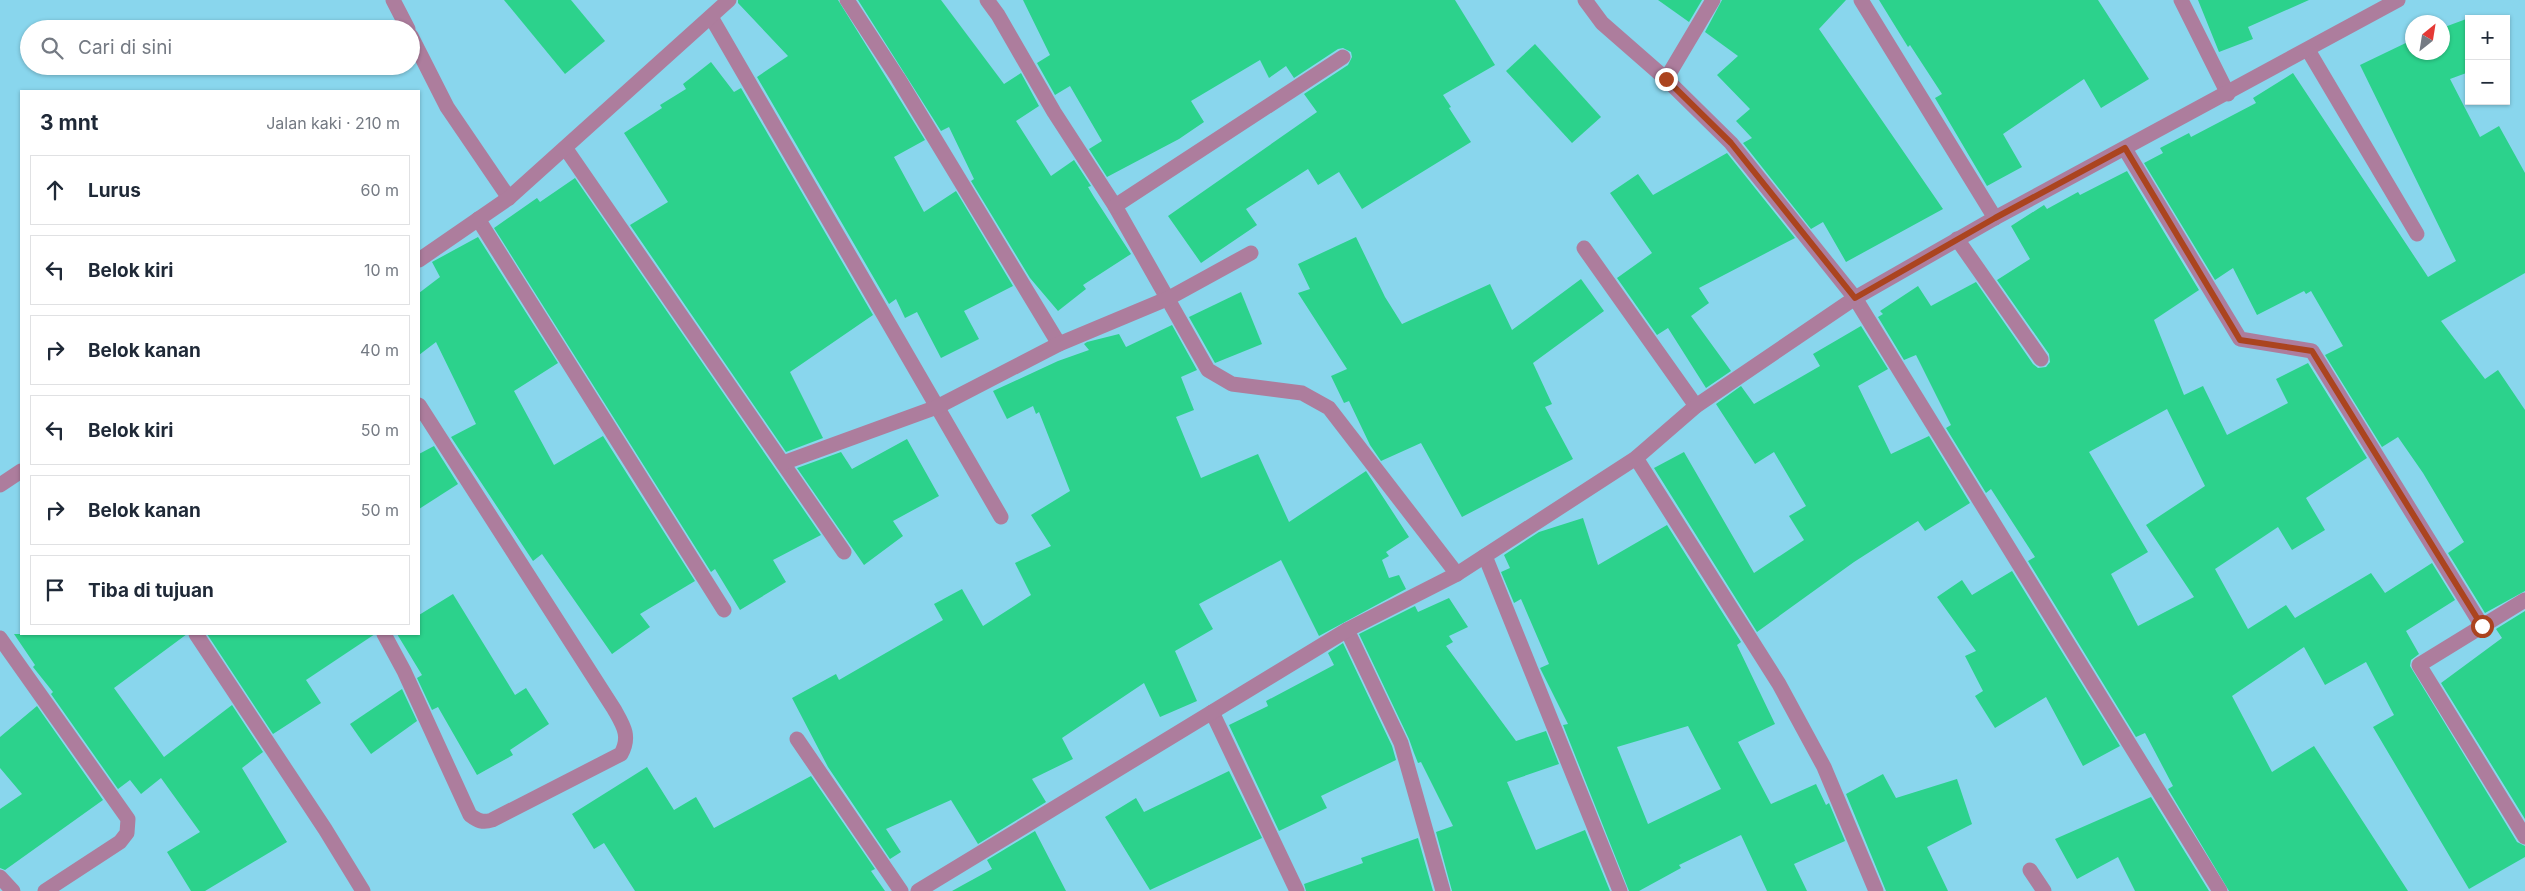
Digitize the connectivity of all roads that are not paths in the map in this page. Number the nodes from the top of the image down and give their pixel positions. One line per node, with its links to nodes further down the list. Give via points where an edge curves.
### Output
1 (393, 0): 11 (street)
2 (729, 0): 10 (street)
3 (847, 0): 30 (street)
4 (987, 0): 20 (street)
5 (1585, 0): 15 (street, via 1602,23)
6 (1713, 0): 15 (street)
7 (1861, 0): 21 (street)
8 (2181, 0): 16 (street)
9 (2398, 0): 12 (street)
10 (711, 17): 18 (street); 34 (street)
11 (403, 20)
12 (2308, 50): 16 (street); 23 (street)
13 (420, 54): 19 (street, via 447,107)
14 (1343, 57): 20 (street)
15 (1666, 79): 29 (street, via 1731,143)
16 (2228, 94): 17 (street)
17 (2125, 148): 21 (street); 45 (street, via 2240,340 2312,351)
18 (566, 149): 19 (street); 36 (street)
19 (509, 198): 22 (street)
20 (1115, 206): 28 (street)
21 (1995, 218): 24 (street)
22 (478, 219): 27 (street); 44 (street)
23 (2417, 234)
24 (1958, 239): 29 (street); 31 (street)
25 (1584, 248): 32 (street)
26 (1250, 253): 28 (street)
27 (420, 259)
28 (1169, 298): 30 (street); 42 (street, via 1199,357 1219,378 1232,384 1302,393 1329,408)
29 (1855, 298): 32 (street); 65 (street)
30 (1059, 344): 34 (street)
31 (2040, 359)
32 (1696, 406): 35 (street)
33 (420, 407): 48 (street, via 614,709 624,726 625,747 621,754 492,820 477,820 470,815)
34 (937, 407): 36 (street); 39 (street)
35 (1636, 458): 41 (street); 63 (street, via 1779,684 1824,767)
36 (783, 463): 40 (street)
37 (20, 471): 38 (street)
38 (0, 485)
39 (1001, 517)
40 (844, 552)
41 (1485, 556): 42 (street); 62 (street)
42 (1457, 574): 46 (street)
43 (2525, 600): 45 (street)
44 (724, 610)
45 (2482, 626): 52 (street, via 2418,665)
46 (1347, 630): 50 (street); 61 (street, via 1402,743)
47 (197, 635): 57 (street)
48 (385, 635)
49 (0, 638): 56 (street, via 128,819 127,833 120,842)
50 (1212, 712): 59 (street); 60 (street)
51 (797, 739): 58 (street)
52 (2525, 837)
53 (2030, 870): 64 (street)
54 (0, 877): 55 (street)
55 (13, 891)
56 (45, 891)
57 (363, 891)
58 (901, 891)
59 (918, 891)
60 (1297, 891)
61 (1444, 891)
62 (1620, 891)
63 (1876, 891)
64 (2044, 891)
65 (2220, 891)

